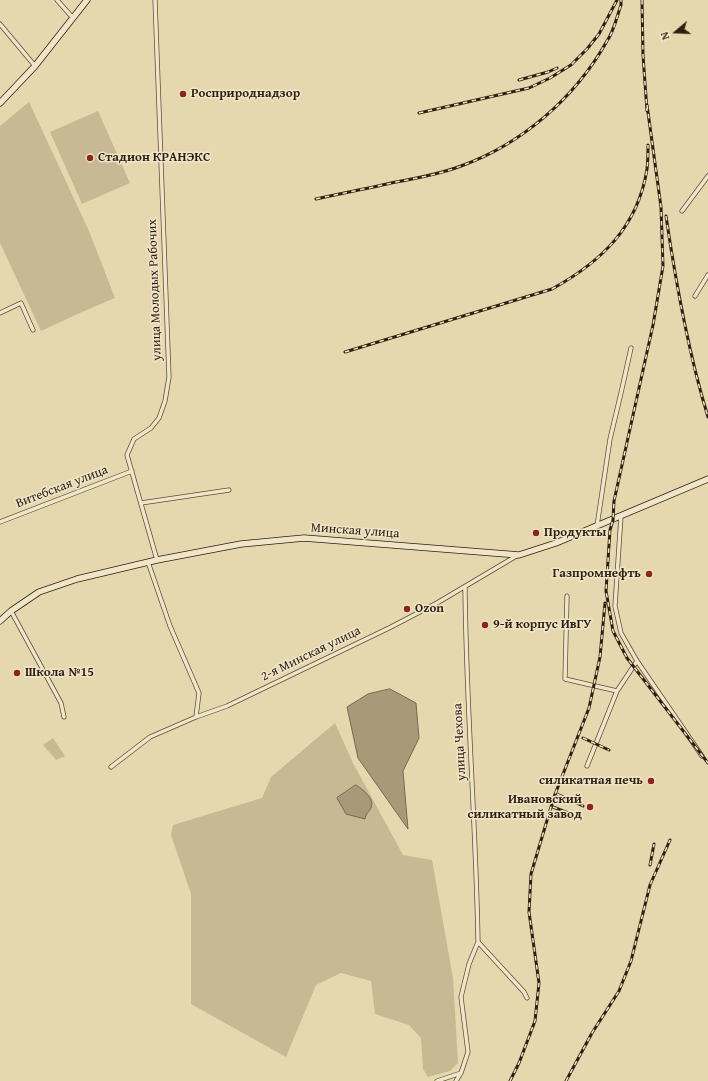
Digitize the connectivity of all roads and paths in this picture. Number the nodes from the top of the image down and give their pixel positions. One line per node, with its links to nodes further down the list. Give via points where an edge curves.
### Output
1 (57, 0): 4 (street)
2 (87, 0): 4 (main road)
3 (155, 0): 15 (street, улица Молодых Рабочих, via 169,378 159,418 151,428 134,439 127,455)
4 (73, 18): 6 (main road)
5 (0, 24): 6 (street)
6 (35, 66): 7 (main road)
7 (0, 103)
8 (708, 176): 9 (street)
9 (682, 211)
10 (708, 275): 11 (street)
11 (695, 296)
12 (0, 313): 13 (street, via 21,303)
13 (33, 330)
14 (631, 348): 21 (street, via 610,439)
15 (132, 471): 18 (street, улица Молодых Рабочих); 20 (street, Витебская улица)
16 (708, 479): 19 (main road, Минская улица)
17 (229, 490): 18 (street)
18 (140, 503): 23 (street, улица Молодых Рабочих)
19 (621, 516): 21 (main road, Минская улица); 29 (street, via 615,606 621,633)
20 (0, 522)
21 (597, 526): 22 (main road, Минская улица)
22 (519, 555): 23 (main road, Минская улица, via 304,538 241,544); 25 (street, 2-я Минская улица)
23 (157, 560): 24 (main road, Минская улица)
24 (148, 562): 27 (main road, Минская улица, via 77,579 39,592); 32 (street, via 170,626 199,693)
25 (465, 587): 32 (street, 2-я Минская улица, via 389,628 227,706); 36 (street, улица Чехова)
26 (567, 596): 30 (street, via 565,679)
27 (11, 611): 28 (main road, Минская улица); 31 (street, via 61,703)
28 (0, 621)
29 (637, 661): 30 (street); 33 (street)
30 (617, 691): 34 (street)
31 (64, 717)
32 (196, 717): 35 (street, 2-я Минская улица, via 150,737)
33 (702, 756)
34 (587, 766)
35 (111, 767)
36 (478, 942): 37 (street); 38 (street, via 469,964 462,997 468,1052)
37 (527, 998)
38 (461, 1072): 39 (street); 40 (street)
39 (437, 1081)
40 (456, 1081)

